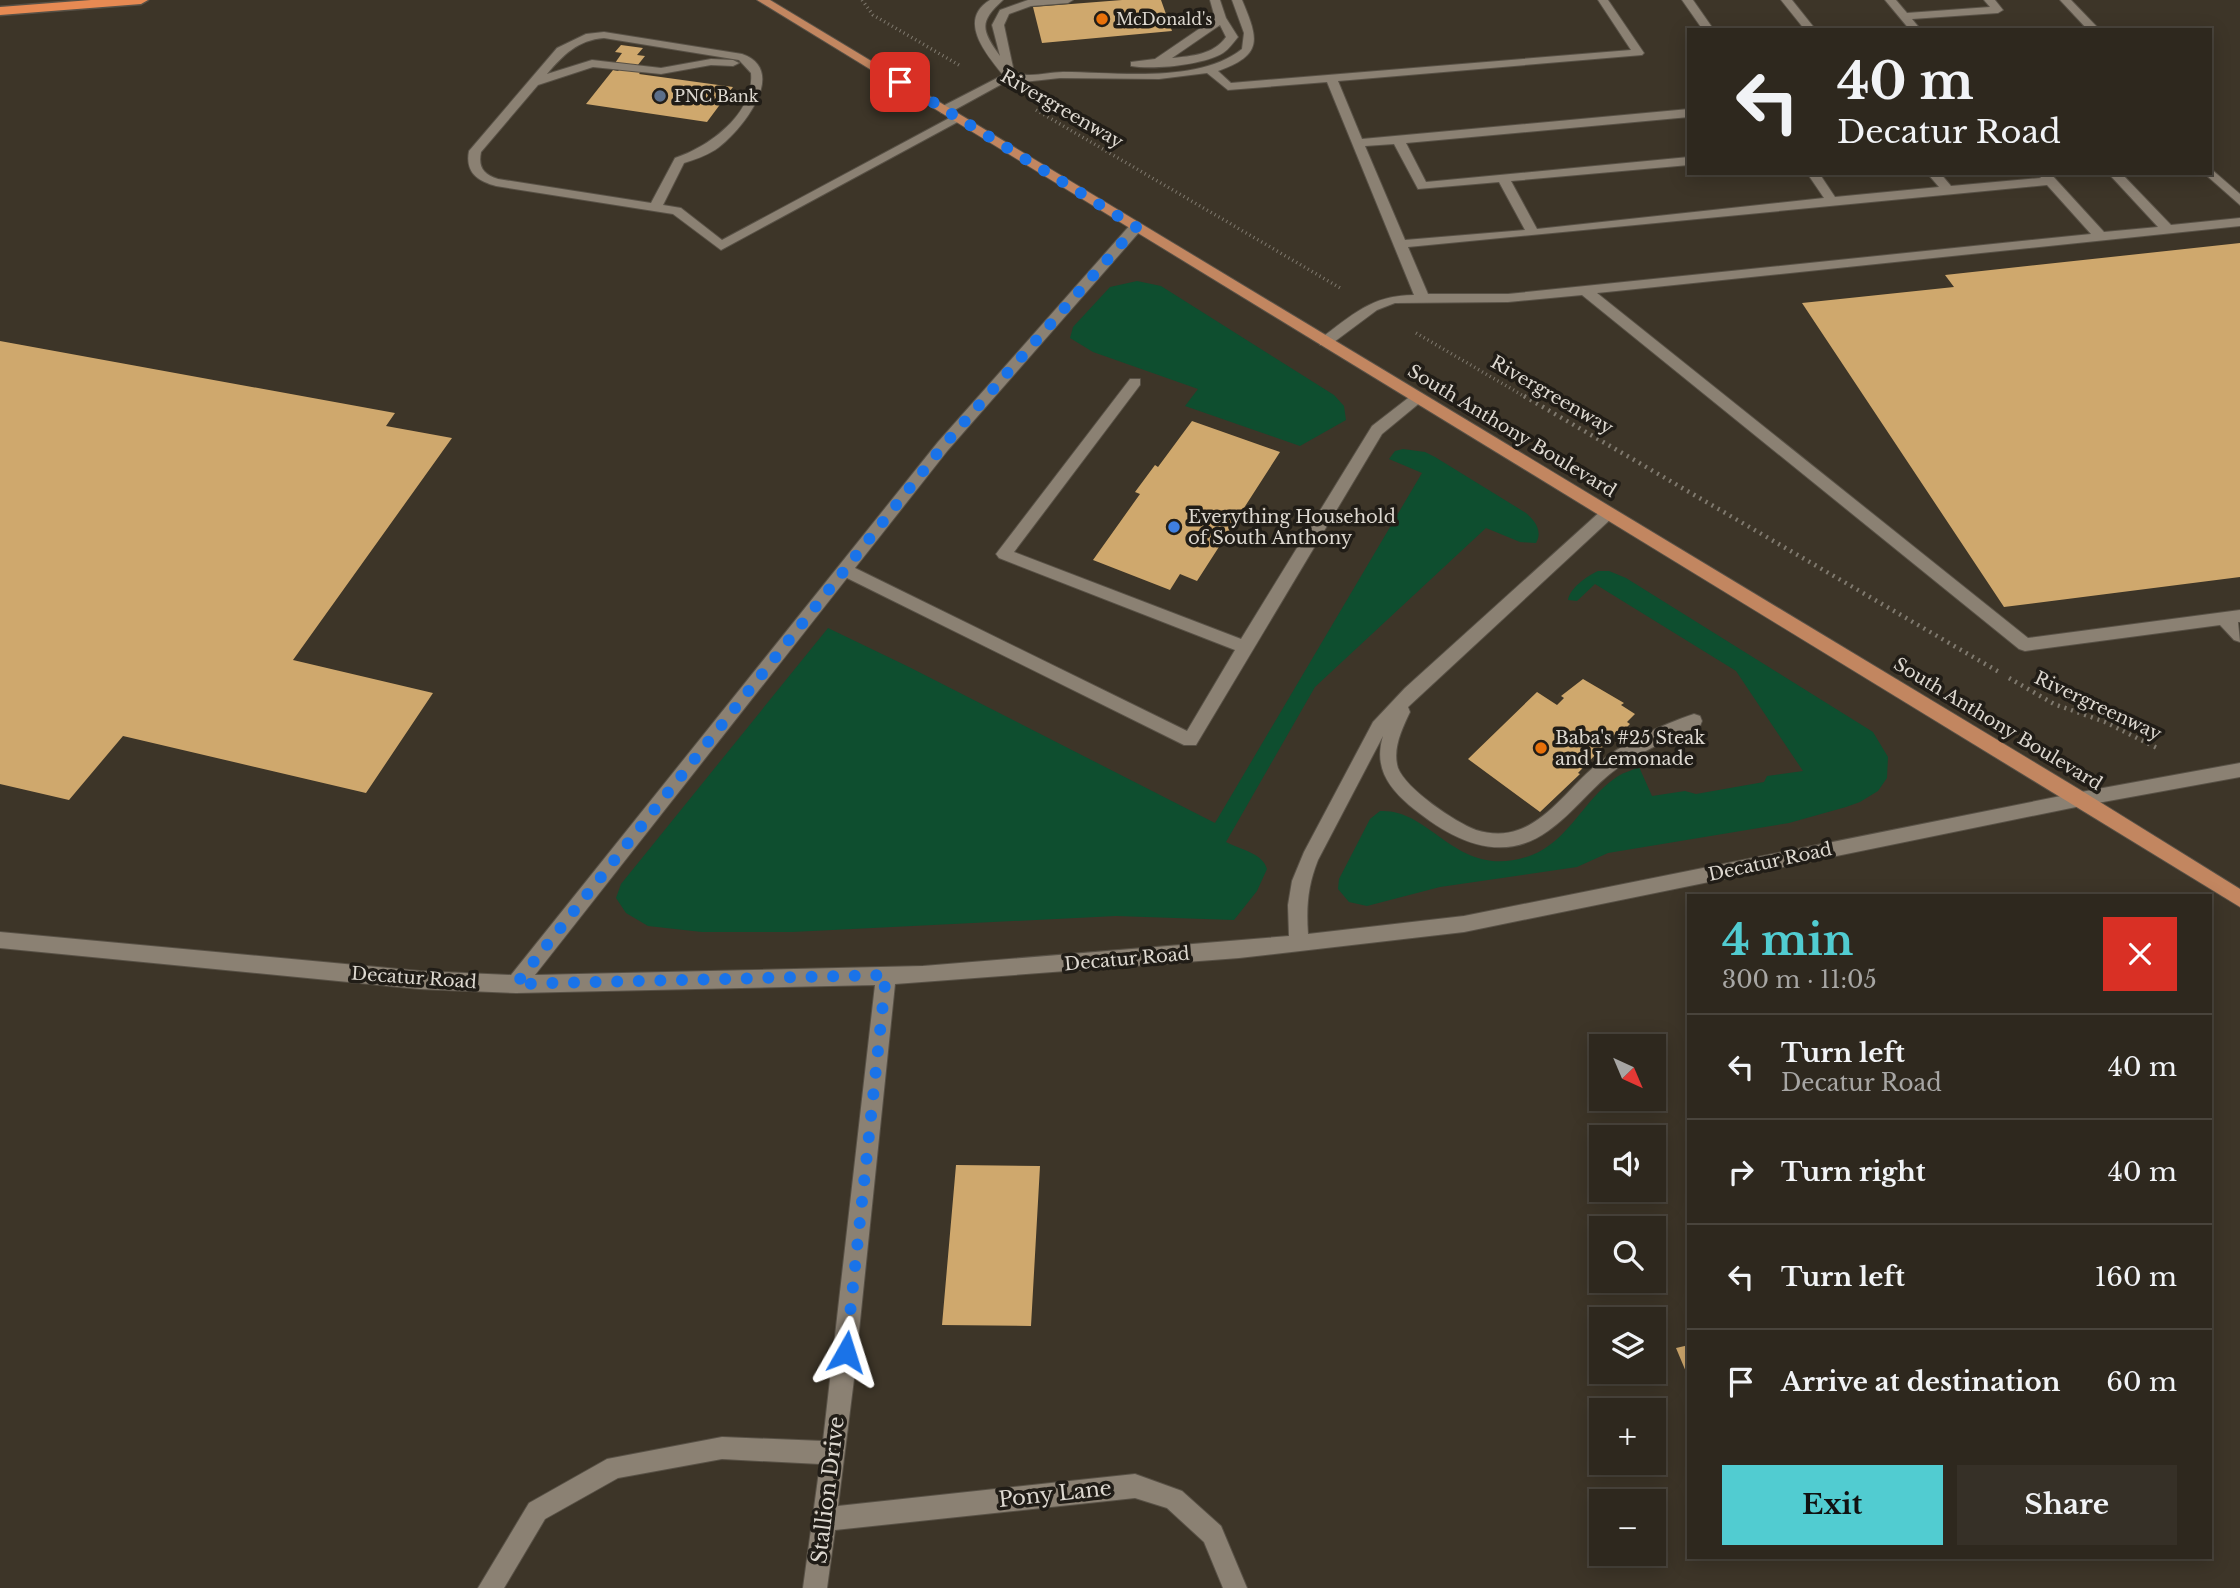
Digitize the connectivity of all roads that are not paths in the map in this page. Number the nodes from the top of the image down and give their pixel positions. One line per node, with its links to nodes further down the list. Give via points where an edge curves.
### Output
1 (141, 0): 13 (highway)
2 (762, 0): 29 (main road, South Anthony Boulevard)
3 (998, 0): 25 (street, via 982,10 979,26 990,53)
4 (1068, 0): 25 (street, via 1029,3 1004,12 998,25)
5 (1215, 0): 15 (street)
6 (1237, 0): 23 (street, via 1250,45 1231,62)
7 (1603, 0): 27 (street, via 1638,52)
8 (1688, 0): 16 (street)
9 (1786, 0): 17 (street)
10 (1890, 0): 14 (street)
11 (1989, 0): 14 (street, via 1998,10)
12 (2065, 0): 19 (street)
13 (0, 11)
14 (1904, 16): 18 (street)
15 (1221, 19): 21 (street); 21 (street, via 1232,37 1227,46 1189,60)
16 (1708, 28)
17 (1809, 28)
18 (1914, 28)
19 (2093, 28)
20 (555, 57): 22 (street, via 601,44); 24 (street, via 576,41 604,35 728,53 742,57); 28 (street)
21 (1157, 62): 26 (street)
22 (734, 63): 24 (street); 28 (street, via 661,71 592,63)
23 (1209, 69): 26 (street, via 1105,78); 27 (street, via 1228,87)
24 (758, 74): 44 (street, via 756,93 729,131 715,145 679,160)
25 (1011, 75): 26 (street); 29 (street)
26 (1059, 75)
27 (1331, 78): 33 (street)
28 (531, 83): 44 (street, via 475,151 475,171 496,182)
29 (946, 110): 31 (main road, South Anthony Boulevard)
30 (1687, 113): 32 (street)
31 (959, 118): 44 (street, via 720,246 677,211); 46 (main road, South Anthony Boulevard)
32 (1398, 140): 33 (street); 40 (street, via 1422,186)
33 (1358, 143): 50 (street)
34 (1687, 160): 40 (street)
35 (2212, 174): 43 (street)
36 (1814, 175): 42 (street)
37 (1935, 175): 41 (street)
38 (2116, 175): 47 (street)
39 (2046, 177): 41 (street); 49 (street)
40 (1503, 178): 48 (street)
41 (1948, 190): 42 (street)
42 (1832, 201): 48 (street)
43 (2240, 201)
44 (655, 208)
45 (2240, 222): 47 (street)
46 (1136, 227): 53 (main road, South Anthony Boulevard); 57 (street, via 943,446)
47 (2167, 229): 49 (street)
48 (1533, 233): 50 (street)
49 (2100, 236): 51 (street)
50 (1400, 244): 52 (street)
51 (1585, 290): 52 (street, via 1508,298); 58 (street, via 2025,645)
52 (1422, 297): 53 (street, via 1394,299 1372,307)
53 (1325, 342): 55 (main road, South Anthony Boulevard)
54 (1135, 382): 60 (street, via 1004,554)
55 (1418, 398): 56 (main road, South Anthony Boulevard); 60 (street, via 1377,430)
56 (1608, 513): 61 (street); 64 (main road, South Anthony Boulevard)
57 (845, 570): 60 (street, via 1190,740); 69 (street)
58 (2232, 617): 59 (street)
59 (2240, 636)
60 (1245, 648)
61 (1411, 693): 62 (street, via 1387,742 1387,762 1394,778 1452,828 1488,842 1527,835 1607,765); 67 (street, via 1379,727 1310,858 1297,905)
62 (1694, 720)
63 (2240, 769): 64 (street, Decatur Road)
64 (2081, 799): 65 (main road, South Anthony Boulevard); 67 (street, Decatur Road, via 1464,925)
65 (2240, 899)
66 (0, 940): 69 (street, Decatur Road, via 420,980)
67 (1299, 943): 68 (street, Decatur Road)
68 (886, 975): 69 (street, Decatur Road); 70 (street, Stallion Drive)
69 (516, 984)
70 (833, 1453): 71 (street, Stallion Drive); 72 (street, via 722,1448 615,1467 537,1511)
71 (825, 1519): 73 (street, Stallion Drive); 74 (street, Pony Lane, via 1135,1486 1174,1499 1213,1534)
72 (490, 1588)
73 (816, 1588)
74 (1235, 1588)

